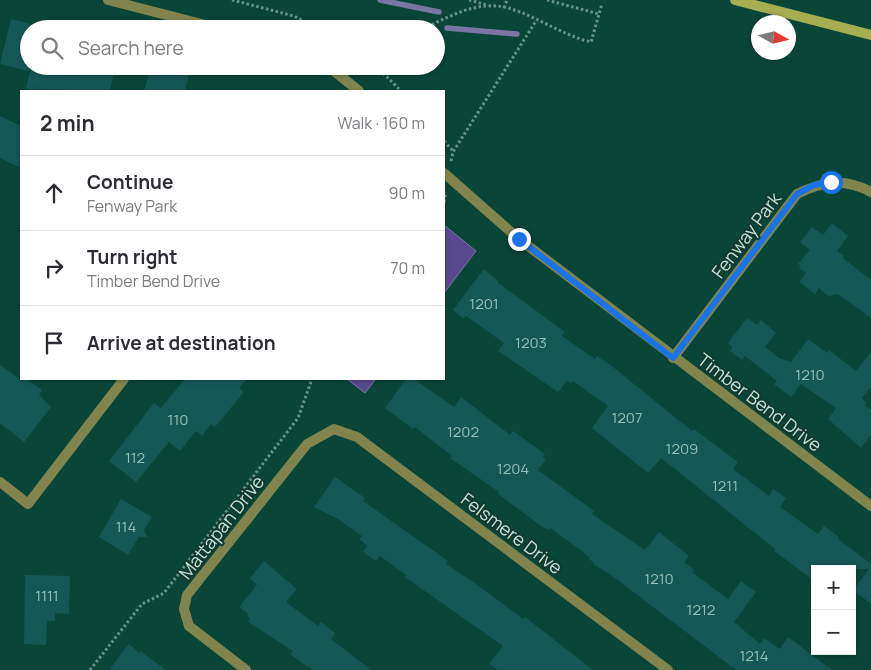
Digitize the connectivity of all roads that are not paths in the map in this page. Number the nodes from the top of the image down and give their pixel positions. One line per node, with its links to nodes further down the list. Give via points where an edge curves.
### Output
1 (108, 0): 3 (street)
2 (735, 0): 4 (street)
3 (186, 20)
4 (871, 35)
5 (336, 75): 6 (street)
6 (347, 87)
7 (445, 174): 9 (street, Timber Bend Drive, via 519,239)
8 (871, 192): 9 (street, Fenway Park, via 850,184 831,182 814,185 797,194)
9 (673, 358): 13 (street, Timber Bend Drive)
10 (123, 380): 12 (street, via 28,504)
11 (334, 429): 14 (street, Mattapan Drive, via 307,444 187,595 184,609 188,626); 15 (street, Felsmere Drive, via 357,437)
12 (0, 482)
13 (871, 506)
14 (246, 670)
15 (668, 670)

